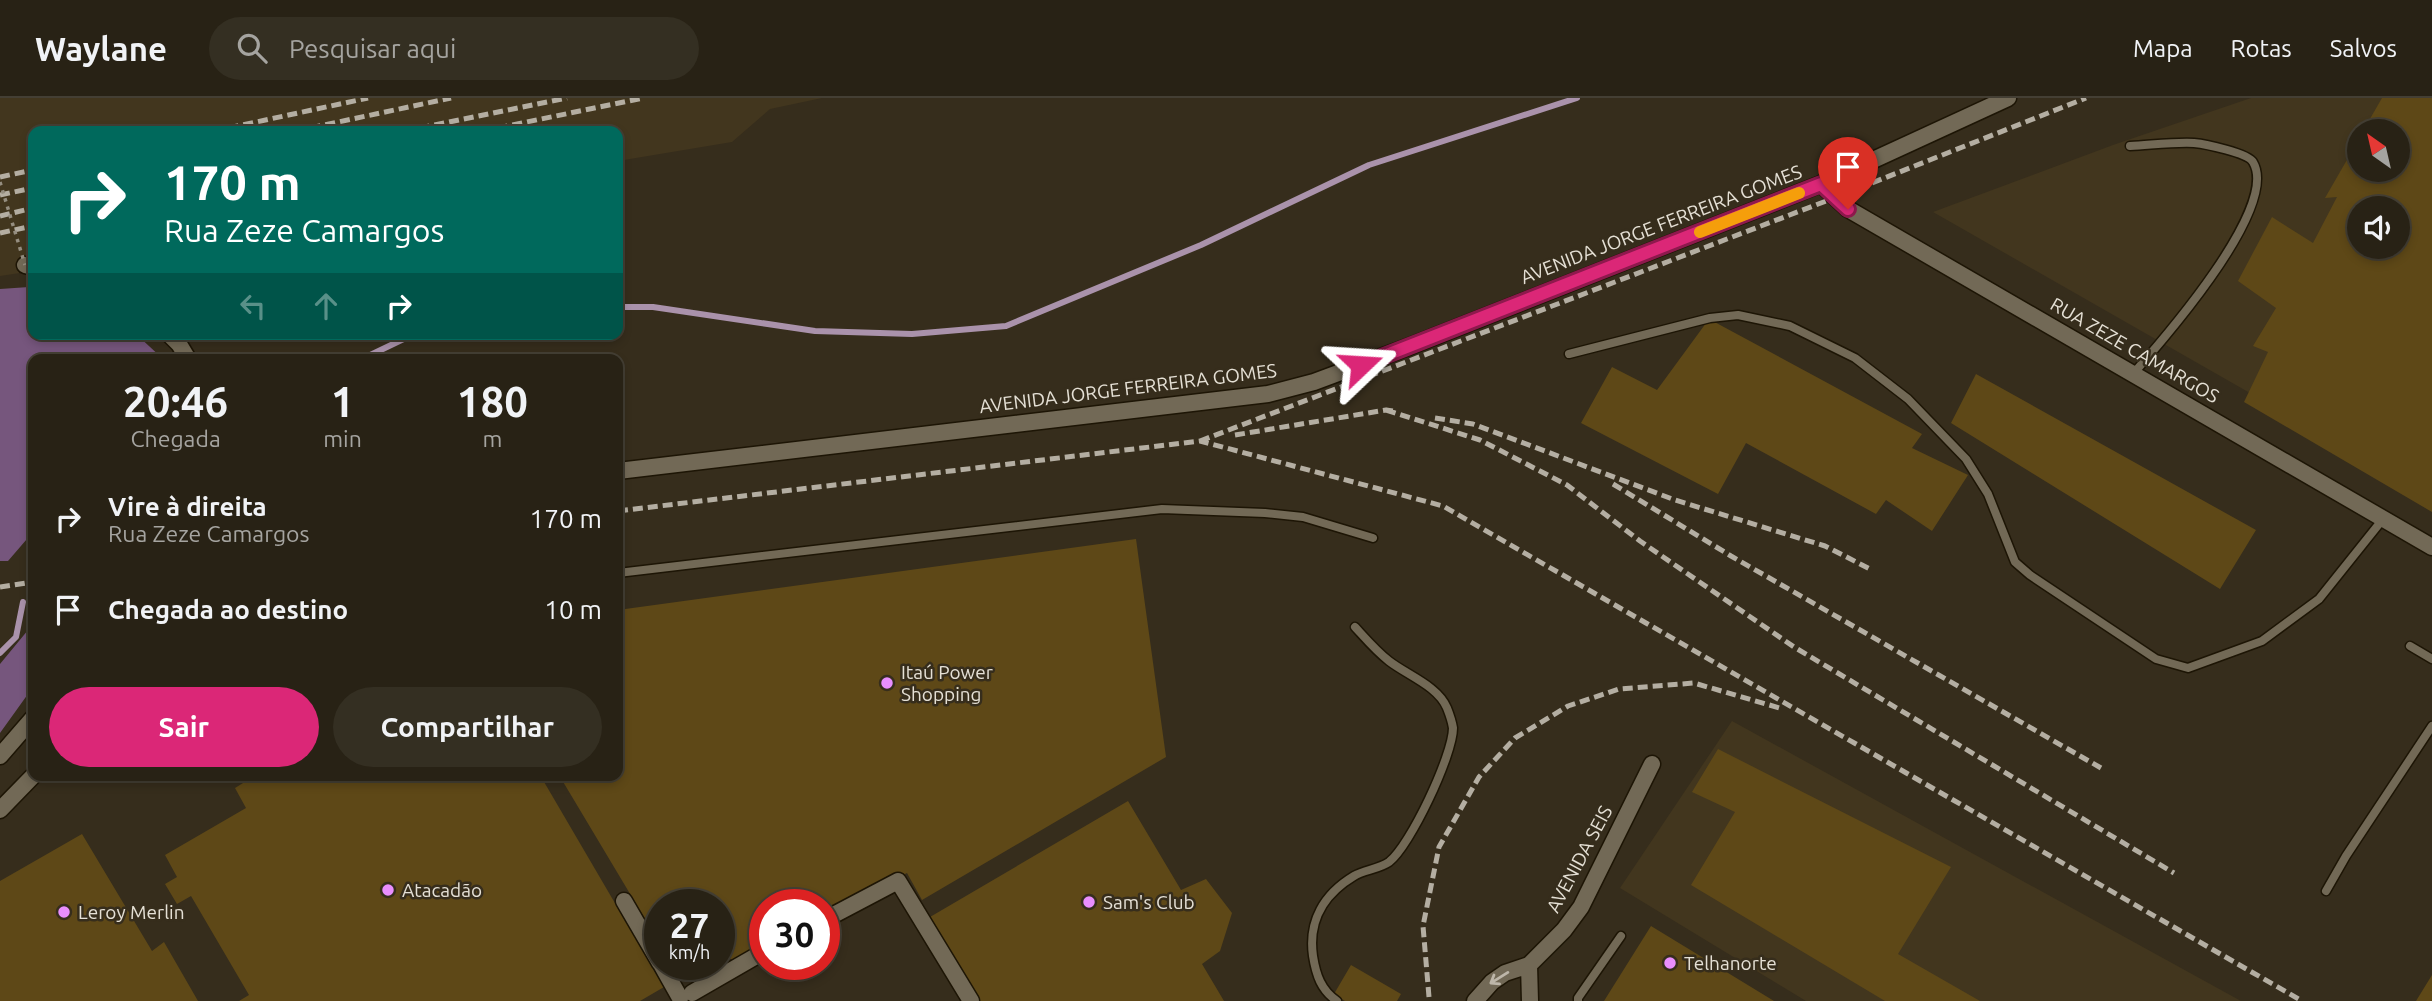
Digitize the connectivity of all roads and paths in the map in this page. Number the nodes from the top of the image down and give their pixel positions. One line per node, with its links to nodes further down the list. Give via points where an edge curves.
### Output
1 (2008, 98): 4 (street, AVENIDA JORGE FERREIRA GOMES)
2 (2130, 146): 7 (lane, via 2196,143 2245,155 2253,162 2258,180 2251,210 2222,260 2177,324)
3 (0, 182): 5 (path, bridge)
4 (1821, 184): 7 (street, RUA ZEZE CAMARGOS, via 1848,209); 8 (street, AVENIDA JORGE FERREIRA GOMES, via 1408,347 1268,394)
5 (28, 263)
6 (1569, 354): 9 (lane, via 1695,321 1738,315 1790,326 1855,358 1908,399 1966,460 1988,495 2015,562 2156,659 2188,668 2262,641 2319,599)
7 (2133, 374): 9 (street, RUA ZEZE CAMARGOS)
8 (623, 470)
9 (2384, 519): 11 (street, RUA ZEZE CAMARGOS)
10 (1373, 538): 12 (lane, via 1303,517 1161,509)
11 (2432, 547)
12 (623, 572)
13 (1355, 627): 32 (lane, via 1390,661 1436,694 1446,705 1453,728 1446,762 1399,849 1389,862 1355,876 1333,892 1316,914 1311,945 1316,974 1326,994)
14 (2410, 646): 15 (lane)
15 (2432, 659)
16 (28, 724): 18 (street)
17 (2432, 726): 22 (lane)
18 (0, 756)
19 (1652, 764): 28 (street, AVENIDA SEIS, via 1581,907)
20 (28, 781): 21 (street)
21 (0, 810)
22 (2326, 891)
23 (624, 901): 25 (street)
24 (840, 912): 31 (street, via 898,881)
25 (644, 935)
26 (1621, 936): 35 (lane)
27 (749, 960): 30 (street)
28 (1529, 965): 33 (street, AVENIDA SEIS, one-way to 33, via 1504,973); 34 (street)
29 (672, 980): 30 (street)
30 (685, 997)
31 (971, 1001)
32 (1337, 1001)
33 (1475, 1001)
34 (1530, 1001)
35 (1578, 1001)

